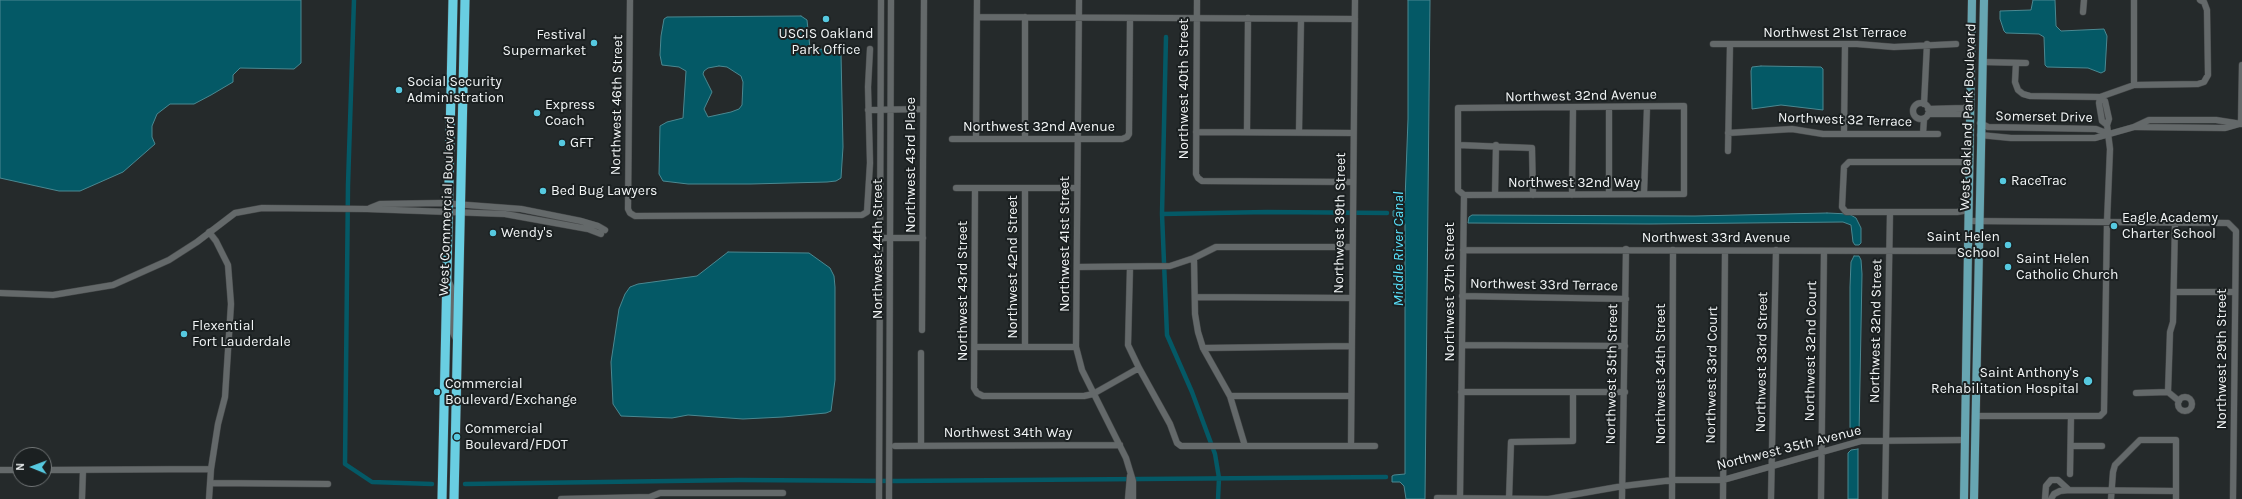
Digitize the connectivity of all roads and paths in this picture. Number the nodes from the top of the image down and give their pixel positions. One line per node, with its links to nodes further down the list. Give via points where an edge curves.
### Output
1 (453, 0): 84 (highway, West Commercial Boulevard)
2 (464, 0): 85 (highway, West Commercial Boulevard)
3 (630, 0): 86 (street, Northwest 46th Street)
4 (881, 0): 26 (street, Northwest 44th Street)
5 (891, 0): 25 (street, Northwest 44th Street)
6 (924, 0): 46 (street, Northwest 43rd Place)
7 (977, 0): 17 (street)
8 (1079, 0): 19 (street, Northwest 41st Street)
9 (1197, 0): 21 (street, Northwest 40th Street)
10 (1355, 0): 24 (street, Northwest 39th Street)
11 (1972, 0): 39 (main road, West Oakland Park Boulevard)
12 (1984, 0): 33 (main road, West Oakland Park Boulevard)
13 (2084, 0): 16 (street)
14 (2134, 0): 37 (street)
15 (2200, 0): 37 (street, via 2204,2 2207,10 2208,75 2204,82)
16 (2084, 12)
17 (977, 17): 18 (street); 66 (street)
18 (1025, 17): 19 (street); 67 (street)
19 (1079, 18): 20 (street); 64 (street, Northwest 41st Street)
20 (1130, 18): 21 (street); 64 (street, Northwest 32nd Avenue, via 1129,134 1122,139)
21 (1197, 18): 22 (street); 55 (street, Northwest 40th Street)
22 (1248, 18): 23 (street); 54 (street)
23 (1301, 19): 24 (street); 56 (street)
24 (1355, 19): 57 (street, Northwest 39th Street)
25 (891, 37): 26 (street); 45 (street, Northwest 44th Street)
26 (881, 38): 44 (street, Northwest 44th Street)
27 (1714, 44): 28 (street, Northwest 21st Terrace)
28 (1730, 44): 29 (street, Northwest 21st Terrace); 58 (street)
29 (1844, 44): 30 (street, Northwest 21st Terrace, via 1894,47); 59 (street)
30 (1927, 44): 31 (street, Northwest 21st Terrace); 48 (street)
31 (1956, 44)
32 (870, 49): 47 (street, Northwest 44th Street)
33 (1983, 62): 34 (street); 50 (main road, West Oakland Park Boulevard)
34 (2016, 62): 35 (street); 38 (street, via 2015,82 2023,94)
35 (2026, 62)
36 (2242, 65): 52 (street)
37 (2134, 85): 38 (street)
38 (2100, 98): 62 (street, via 2105,101 2103,109 2109,119)
39 (1971, 105): 48 (street, via 1964,108 1941,106); 49 (main road, West Oakland Park Boulevard)
40 (1479, 107): 43 (street, Northwest 32nd Avenue); 68 (street, Northwest 37th Street, via 1458,108)
41 (1609, 107): 42 (street, Northwest 32nd Avenue); 43 (street, Northwest 32nd Avenue); 77 (street)
42 (1647, 107): 78 (street); 79 (street, Northwest 32nd Avenue, via 1684,106)
43 (1574, 108): 83 (street)
44 (881, 109): 45 (street); 47 (street); 94 (street, Northwest 44th Street)
45 (891, 109): 46 (street); 95 (street, Northwest 44th Street)
46 (923, 109): 96 (street, Northwest 43rd Place)
47 (868, 110): 86 (street, Northwest 44th Street, via 869,207 862,215 635,216)
48 (1927, 111): 49 (street, via 1964,114); 60 (street)
49 (1970, 120): 63 (main road); 71 (main road, West Oakland Park Boulevard)
50 (1980, 123): 62 (street, Somerset Drive, via 1988,128 2096,129); 63 (main road, West Oakland Park Boulevard)
51 (2216, 124): 52 (street, Somerset Drive); 52 (street, Somerset Drive); 53 (street, Somerset Drive, via 2209,128); 53 (street, Somerset Drive, via 2149,120)
52 (2241, 124)
53 (2134, 127): 62 (street, Somerset Drive)
54 (1247, 131): 55 (street); 56 (street)
55 (1196, 132): 72 (street, Northwest 40th Street, via 1196,174 1202,181)
56 (1299, 132): 57 (street)
57 (1353, 133): 72 (street, Northwest 39th Street)
58 (1728, 133): 59 (street, Northwest 32 Terrace, via 1792,129 1823,134); 70 (street)
59 (1844, 134): 60 (street, Northwest 32 Terrace)
60 (1923, 134): 61 (street, Northwest 32 Terrace)
61 (1938, 134)
62 (2108, 134): 63 (street, Somerset Drive, via 2095,138 2011,138); 91 (street, via 2110,149)
63 (1980, 135): 90 (main road, West Oakland Park Boulevard)
64 (1078, 138): 67 (street, Northwest 32nd Avenue); 76 (street, Northwest 41st Street)
65 (952, 139): 66 (street, Northwest 32nd Avenue)
66 (976, 139): 67 (street, Northwest 32nd Avenue)
67 (1025, 139)
68 (1458, 145): 69 (street); 80 (street, Northwest 37th Street, via 1458,190)
69 (1496, 145): 81 (street); 82 (street, via 1532,148)
70 (1728, 151)
71 (1970, 162): 87 (main road, West Oakland Park Boulevard); 88 (street, via 1849,162 1844,167 1842,207 1846,212)
72 (1353, 182): 97 (street, Northwest 39th Street)
73 (956, 188): 74 (street)
74 (975, 188): 75 (street); 126 (street, Northwest 43rd Street)
75 (1026, 188): 76 (street); 123 (street, Northwest 42nd Street)
76 (1077, 188): 107 (street, Northwest 41st Street)
77 (1609, 194): 78 (street, Northwest 32nd Way); 83 (street, Northwest 32nd Way)
78 (1644, 194): 79 (street, Northwest 32nd Way)
79 (1684, 194)
80 (1464, 195): 81 (street, Northwest 32nd Way); 99 (street, Northwest 37th Street)
81 (1495, 195): 82 (street, Northwest 32nd Way)
82 (1533, 195): 83 (street, Northwest 32nd Way)
83 (1572, 195)
84 (449, 208): 85 (street); 93 (street, via 262,208 234,213); 109 (highway, West Commercial Boulevard)
85 (461, 209): 85 (street, via 528,210 598,226 601,234 521,216); 121 (highway, West Commercial Boulevard)
86 (628, 210)
87 (1969, 210): 88 (street); 89 (main road, West Oakland Park Boulevard)
88 (1890, 212): 104 (street, Northwest 32nd Street)
89 (1969, 221): 90 (street); 105 (main road, West Oakland Park Boulevard)
90 (1979, 221): 91 (street); 140 (main road, West Oakland Park Boulevard)
91 (2107, 222): 92 (street); 141 (street, via 2104,412 2100,416)
92 (2175, 223): 110 (street); 111 (street, Northwest 29th Street, via 2228,223 2236,231)
93 (208, 232): 112 (street, via 169,260 113,285 53,295); 159 (street, via 216,241 228,265 231,304 225,397)
94 (880, 238): 95 (street); 147 (street, Northwest 44th Street)
95 (890, 238): 96 (street); 148 (street, Northwest 44th Street)
96 (923, 238): 119 (street, Northwest 43rd Place)
97 (1352, 247): 106 (street, via 1216,247); 115 (street, Northwest 39th Street)
98 (1626, 249): 99 (street, Northwest 33rd Avenue); 100 (street, Northwest 33rd Avenue); 116 (street, Northwest 35th Street)
99 (1463, 250): 113 (street, Northwest 37th Street)
100 (1673, 250): 102 (street, Northwest 33rd Avenue); 165 (street, Northwest 34th Street)
101 (1776, 250): 102 (street, Northwest 33rd Avenue); 103 (street, Northwest 33rd Avenue); 158 (street, Northwest 33rd Street)
102 (1725, 251): 166 (street, Northwest 33rd Court)
103 (1824, 251): 104 (street, Northwest 33rd Avenue); 156 (street, Northwest 32nd Court)
104 (1889, 251): 105 (street, Northwest 33rd Avenue); 145 (street, Northwest 32nd Street)
105 (1968, 251): 146 (main road, West Oakland Park Boulevard)
106 (1194, 258): 108 (street, via 1170,266); 114 (street)
107 (1077, 267): 108 (street); 127 (street, Northwest 41st Street)
108 (1130, 267): 130 (street, via 1128,345)
109 (446, 276): 120 (highway, West Commercial Boulevard); 121 (street, West Commercial Boulevard, via 452,289 452,331)
110 (2174, 292): 111 (street); 133 (street)
111 (2235, 292): 118 (street, Northwest 29th Street)
112 (0, 293)
113 (1462, 296): 116 (street, Northwest 33rd Terrace); 122 (street, Northwest 37th Street)
114 (1195, 297): 115 (street); 128 (street, via 1195,314)
115 (1351, 298): 124 (street, Northwest 39th Street)
116 (1626, 299): 125 (street, Northwest 35th Street)
117 (2242, 307): 118 (street)
118 (2235, 308): 143 (street, Northwest 29th Street)
119 (922, 330)
120 (445, 340): 142 (highway, via 452,348 451,402); 180 (highway, West Commercial Boulevard)
121 (458, 341): 142 (highway, West Commercial Boulevard)
122 (1462, 345): 125 (street); 131 (street, Northwest 37th Street)
123 (1025, 346): 126 (street); 127 (street)
124 (1351, 346): 128 (street); 138 (street, Northwest 39th Street)
125 (1625, 346): 132 (street, Northwest 35th Street)
126 (975, 347): 136 (street, Northwest 43rd Street, via 974,388 983,396)
127 (1076, 347): 136 (street, Northwest 41st Street, via 1082,370)
128 (1203, 348): 137 (street)
129 (921, 353): 149 (street)
130 (1139, 368): 136 (street); 151 (street, via 1170,424 1177,443 1181,446)
131 (1461, 392): 134 (street); 183 (street, Northwest 37th Street)
132 (1625, 392): 134 (street); 169 (street, Northwest 35th Street)
133 (2168, 392): 135 (street); 139 (street)
134 (1574, 393): 184 (street, via 1573,441 1511,442)
135 (2136, 393)
136 (1093, 394): 150 (street, Northwest 41st Street)
137 (1230, 396): 138 (street); 151 (street)
138 (1350, 396): 152 (street, Northwest 39th Street)
139 (2179, 402)
140 (1975, 416): 141 (street); 157 (main road, West Oakland Park Boulevard)
141 (2071, 416): 154 (street)
142 (456, 417): 181 (highway, West Commercial Boulevard)
143 (2234, 419): 144 (street); 197 (street, Northwest 29th Street)
144 (2242, 420)
145 (1886, 439): 146 (street, Northwest 35th Avenue); 156 (street, Northwest 35th Avenue, via 1861,441); 191 (street, Northwest 32nd Street)
146 (1965, 440): 157 (main road); 192 (main road, West Oakland Park Boulevard)
147 (879, 443): 148 (street, Northwest 34th Way); 174 (street, Northwest 44th Street)
148 (892, 444): 149 (street, Northwest 34th Way); 175 (street, Northwest 44th Street)
149 (921, 445): 150 (street, Northwest 34th Way)
150 (1120, 446): 176 (street, Northwest 41st Street, via 1130,476)
151 (1245, 446): 152 (street)
152 (1350, 446): 153 (street)
153 (1375, 446)
154 (2071, 446): 155 (street); 164 (street)
155 (2102, 446)
156 (1821, 451): 158 (street, Northwest 35th Avenue); 190 (street, Northwest 32nd Court)
157 (1975, 455): 193 (main road, West Oakland Park Boulevard)
158 (1772, 468): 166 (street, Northwest 35th Avenue); 189 (street, Northwest 33rd Street)
159 (211, 469): 163 (street); 167 (street)
160 (0, 470): 161 (street)
161 (12, 470)
162 (52, 470): 163 (street)
163 (83, 470): 178 (street)
164 (2070, 474)
165 (1673, 480): 166 (street, Northwest 35th Avenue); 169 (street, Northwest 35th Avenue); 187 (street, Northwest 34th Street)
166 (1723, 480): 188 (street, Northwest 33rd Court)
167 (210, 483): 168 (street); 179 (street)
168 (328, 484)
169 (1622, 486): 185 (street, Northwest 35th Avenue); 186 (street, Northwest 35th Street)
170 (2069, 490): 171 (street); 194 (street, via 2060,491); 194 (street, via 2058,480 2048,481 2045,490 2051,494)
171 (2112, 490): 172 (street); 172 (street, via 2115,465 2140,440 2176,440); 195 (street)
172 (2176, 491): 196 (street)
173 (783, 493): 182 (street, via 660,493 650,497)
174 (879, 496)
175 (889, 496)
176 (1131, 497)
177 (1437, 498): 183 (street, Northwest 35th Avenue)
178 (82, 499)
179 (209, 499)
180 (442, 499)
181 (454, 499)
182 (561, 499)
183 (1460, 499): 184 (street, Northwest 35th Avenue)
184 (1509, 499): 185 (street, Northwest 35th Avenue)
185 (1548, 499)
186 (1622, 499)
187 (1672, 499)
188 (1723, 499)
189 (1771, 499)
190 (1821, 499)
191 (1885, 499)
192 (1964, 499)
193 (1974, 499)
194 (2049, 499)
195 (2111, 499)
196 (2176, 499)
197 (2233, 499)

